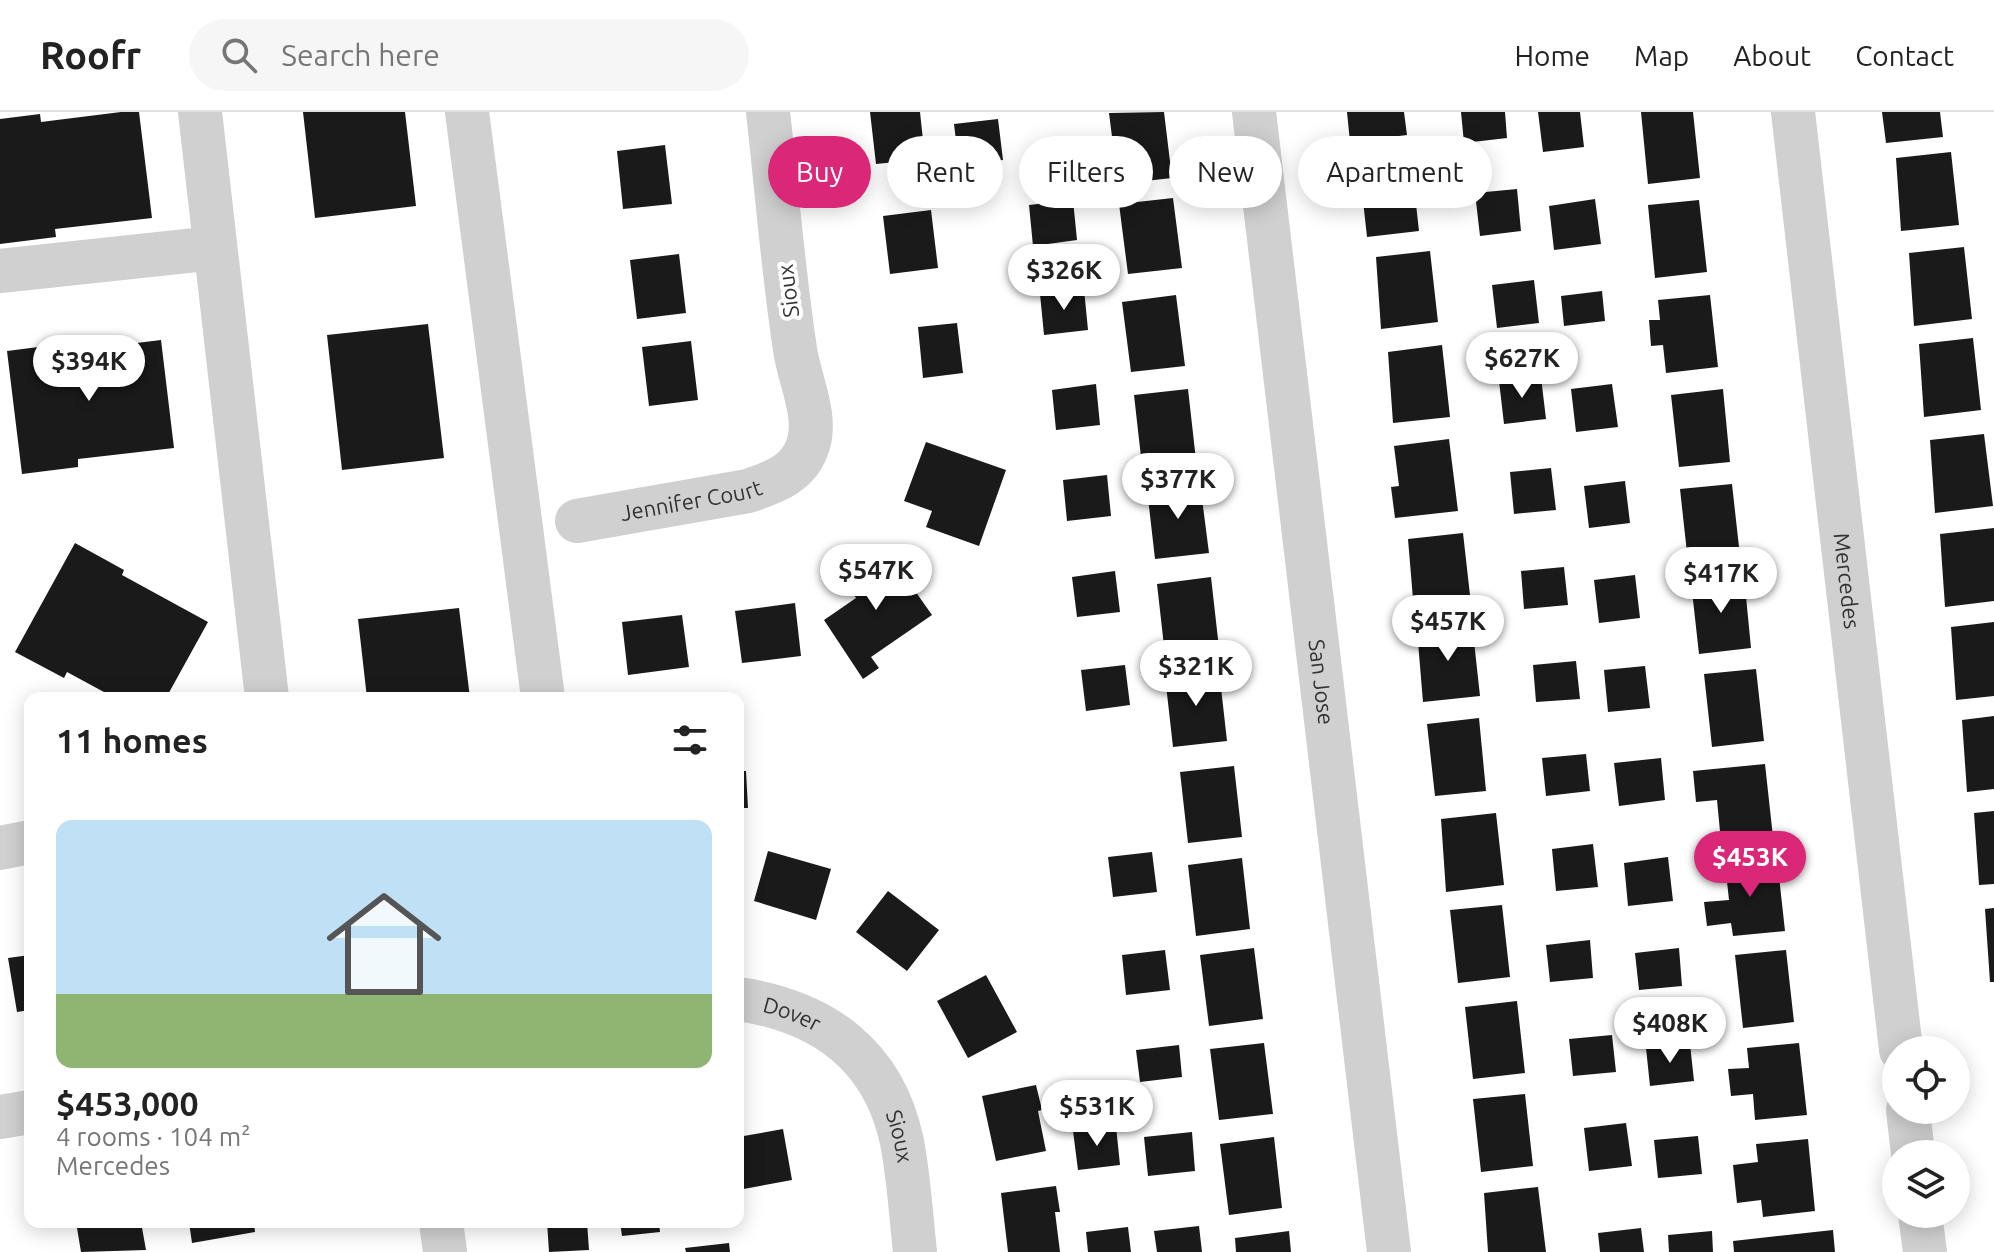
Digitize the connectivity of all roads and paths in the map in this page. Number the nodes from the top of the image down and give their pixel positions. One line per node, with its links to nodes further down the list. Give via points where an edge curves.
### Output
1 (200, 112): 6 (street)
2 (467, 112): 11 (street)
3 (768, 112): 8 (street, Sioux, via 795,351 811,422 809,443)
4 (1254, 112): 23 (street, San Jose)
5 (1793, 112): 15 (street, Mercedes)
6 (215, 248): 7 (street); 10 (street)
7 (0, 271)
8 (798, 466): 9 (street, Jennifer Court, via 775,482 748,491)
9 (577, 521)
10 (266, 692)
11 (542, 692)
12 (24, 843): 13 (street)
13 (0, 848)
14 (744, 1000): 16 (street, Dover, via 793,1011)
15 (1899, 1036)
16 (841, 1038): 22 (street, Sioux, via 865,1062 892,1107)
17 (24, 1113): 18 (street)
18 (0, 1117)
19 (442, 1228): 21 (street)
20 (1922, 1228): 24 (street)
21 (445, 1252)
22 (915, 1252)
23 (1389, 1252)
24 (1925, 1252)

